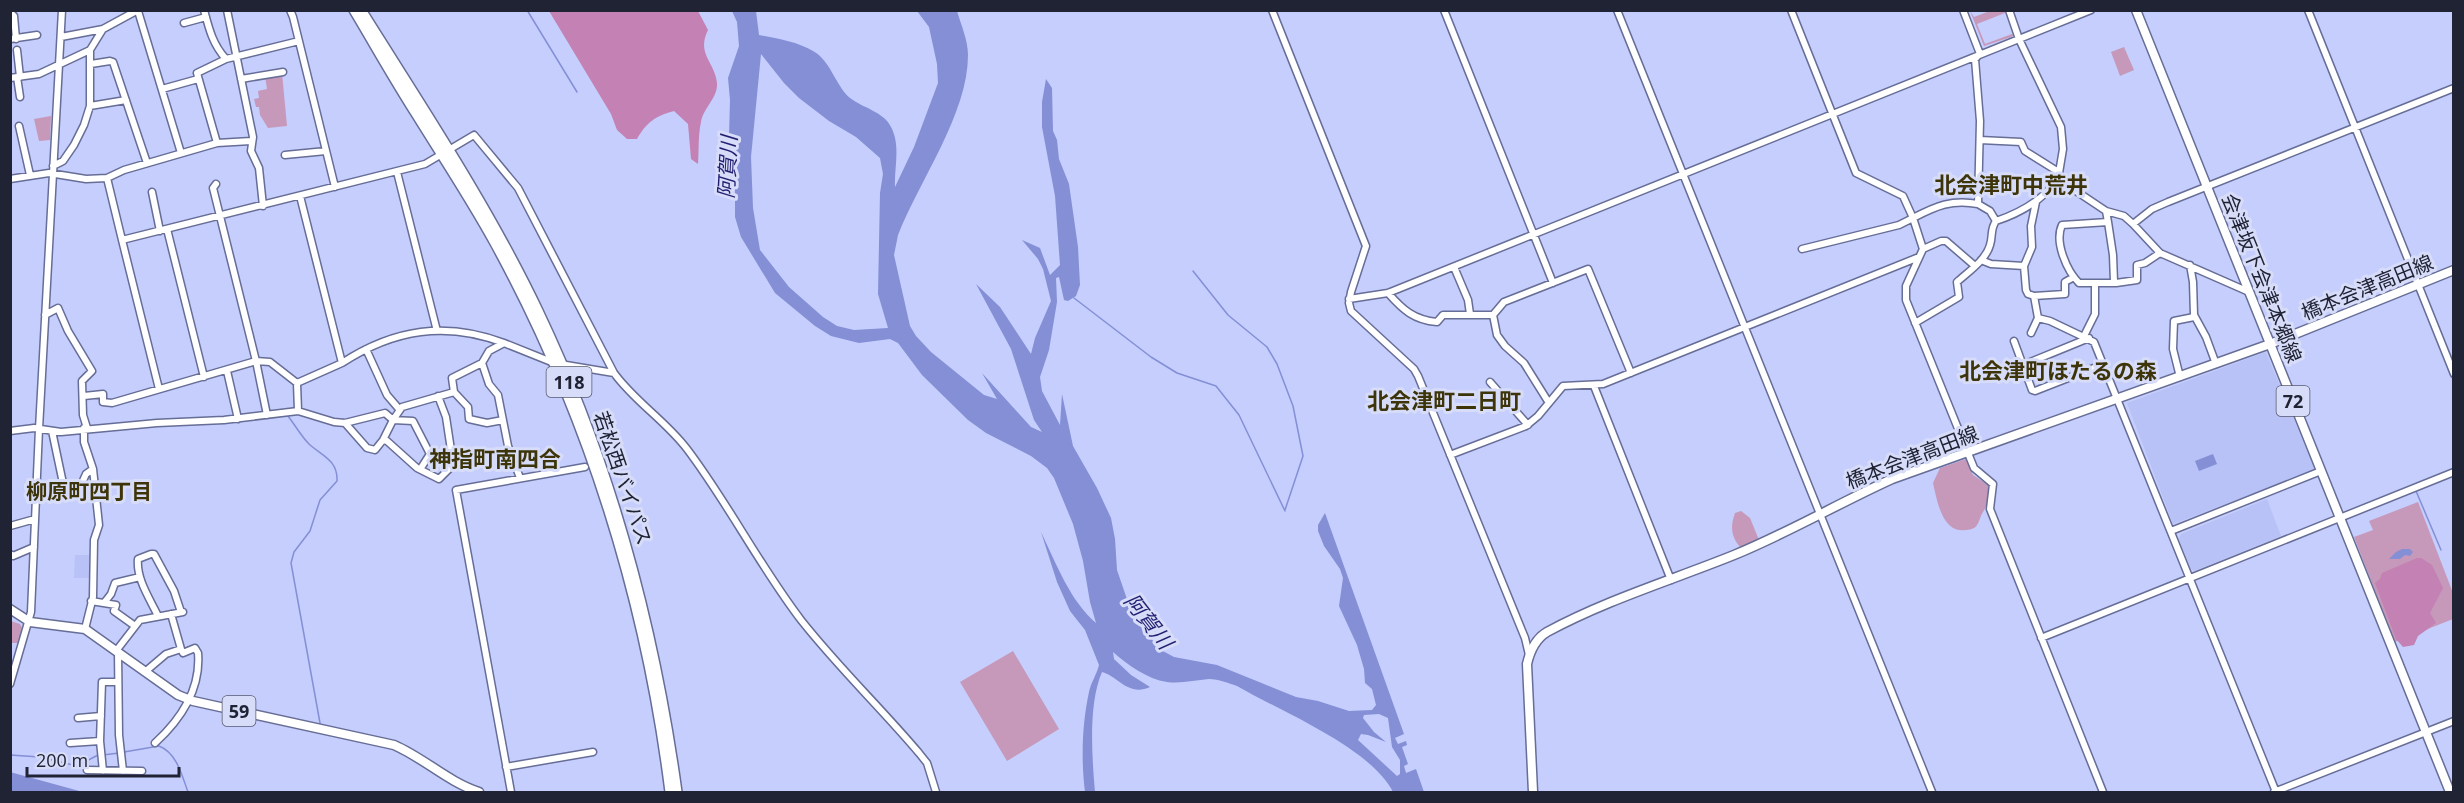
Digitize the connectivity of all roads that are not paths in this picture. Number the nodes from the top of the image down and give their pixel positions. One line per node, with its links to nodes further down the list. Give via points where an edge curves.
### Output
1 (62, 10): 22 (street)
2 (227, 10): 29 (street)
3 (290, 10): 25 (street)
4 (354, 10): 49 (highway, 若松西バイパス / 118)
5 (361, 10): 49 (highway, 若松西バイパス / 118)
6 (1272, 10): 97 (street, via 1366,246)
7 (1444, 10): 77 (street)
8 (1617, 10): 57 (street)
9 (1791, 10): 42 (street)
10 (1963, 10): 28 (street)
11 (2009, 10): 24 (street)
12 (2091, 10): 24 (street)
13 (2136, 10): 63 (main road, 会津坂下会津本郷線 / 72)
14 (2308, 10): 44 (street)
15 (138, 11): 17 (street); 38 (street)
16 (11, 13): 23 (street)
17 (127, 13): 20 (street)
18 (205, 14): 19 (street); 30 (street, via 213,43)
19 (184, 23)
20 (103, 29): 22 (street); 27 (street)
21 (37, 35): 23 (street)
22 (61, 37): 31 (street)
23 (13, 39)
24 (2019, 39): 28 (street); 54 (street, via 2061,128 2063,149)
25 (299, 41): 29 (street); 48 (street)
26 (17, 50): 34 (street)
27 (90, 50): 31 (street); 32 (street)
28 (1979, 55): 42 (street); 45 (street, via 1975,59)
29 (237, 56): 30 (street); 36 (street)
30 (226, 59): 35 (street, via 197,73)
31 (59, 64): 34 (street, via 39,74); 53 (street)
32 (91, 64): 40 (street, via 113,62); 41 (street)
33 (283, 72): 36 (street)
34 (16, 77): 39 (street)
35 (198, 79): 38 (street); 47 (street)
36 (242, 79): 46 (street)
37 (2454, 88): 44 (street)
38 (162, 89): 50 (street)
39 (20, 97)
40 (126, 100): 41 (street); 52 (street)
41 (90, 106): 53 (street, via 74,146 63,161)
42 (1832, 114): 57 (street); 72 (street, via 1856,173 1903,196)
43 (19, 126): 58 (street)
44 (2355, 127): 63 (street); 93 (street)
45 (1980, 140): 54 (street, via 2020,142 2025,151); 68 (street)
46 (251, 141): 47 (street); 69 (street)
47 (217, 143): 50 (street)
48 (326, 152): 51 (street); 64 (street)
49 (445, 152): 55 (street, via 425,164); 115 (highway, 若松西バイパス / 118); 121 (street, via 474,135 518,188)
50 (182, 153): 52 (street)
51 (285, 155)
52 (147, 163): 59 (street)
53 (53, 166): 56 (street)
54 (2057, 171): 61 (street)
55 (398, 172): 64 (street); 105 (street)
56 (53, 174): 58 (street); 59 (street); 99 (street)
57 (1683, 174): 77 (street); 104 (street)
58 (30, 175): 60 (street)
59 (107, 178): 78 (street)
60 (10, 179)
61 (2058, 179): 67 (street); 70 (street)
62 (216, 184): 71 (street, via 213,188)
63 (2208, 186): 75 (street, via 2152,209); 94 (main road, 会津坂下会津本郷線 / 72)
64 (335, 187): 66 (street)
65 (152, 192): 76 (street)
66 (300, 196): 69 (street); 113 (street)
67 (2036, 202): 73 (street); 86 (street, via 2032,247)
68 (1978, 204): 72 (street, via 1942,203); 73 (street, via 1990,211)
69 (263, 206): 71 (street)
70 (2106, 211): 74 (street); 75 (street, via 2124,216)
71 (220, 217): 76 (street); 112 (street)
72 (1913, 218): 79 (street); 80 (street)
73 (1996, 221): 83 (street, via 1990,248)
74 (2108, 222): 89 (street, via 2062,225 2063,251); 90 (street)
75 (2133, 224): 81 (street)
76 (164, 230): 78 (street); 123 (street)
77 (1534, 234): 87 (street); 91 (street)
78 (122, 240): 128 (street)
79 (1802, 249)
80 (1923, 249): 82 (street); 85 (street, via 1944,241)
81 (2160, 253): 84 (street); 90 (street, via 2137,265 2137,280)
82 (1919, 257): 103 (street, via 1905,293); 104 (street)
83 (1981, 260): 85 (street); 86 (street)
84 (2190, 265): 94 (street); 101 (street)
85 (1975, 266): 103 (street, via 1957,282 1960,294 1955,301)
86 (2024, 266): 96 (street, via 2026,290)
87 (1454, 267): 95 (street); 98 (street)
88 (2454, 270): 93 (main road, 橋本会津高田線)
89 (2074, 277): 92 (street, via 2079,283); 96 (street, via 2065,282 2065,294)
90 (2114, 282): 92 (street)
91 (1553, 283): 100 (street, via 1501,304); 120 (street, via 1588,269)
92 (2095, 284): 107 (street, via 2095,314)
93 (2417, 285): 110 (main road, 橋本会津高田線); 122 (street)
94 (2249, 292): 110 (main road, 会津坂下会津本郷線 / 72)
95 (1388, 293): 97 (street); 98 (street, via 1418,319 1437,322 1443,315)
96 (2034, 296): 102 (street)
97 (1349, 299): 148 (street, via 1353,314 1414,369)
98 (1470, 314): 100 (street)
99 (45, 315): 130 (street, via 58,308 92,371 82,381); 143 (street)
100 (1493, 315): 133 (street, via 1497,335 1524,363)
101 (2194, 317): 117 (street); 124 (street, via 2174,321 2173,349)
102 (2038, 318): 106 (street); 107 (street)
103 (1916, 322): 147 (street)
104 (1744, 328): 120 (street); 157 (street)
105 (437, 330): 109 (street, via 474,332); 111 (street, via 408,333)
106 (2031, 333)
107 (2087, 337): 116 (street, via 2094,342); 118 (street)
108 (2014, 341): 118 (street)
109 (504, 343): 114 (street, via 489,351); 115 (street)
110 (2270, 344): 117 (main road, 橋本会津高田線); 152 (main road, 会津坂下会津本郷線 / 72)
111 (366, 349): 113 (street); 134 (street, via 387,395)
112 (256, 361): 119 (street); 126 (street, via 270,362); 136 (street)
113 (342, 363): 126 (street)
114 (482, 363): 129 (street, via 452,378); 139 (street, via 489,384 498,395)
115 (558, 364): 121 (street); 198 (highway, 若松西バイパス / 118, via 629,577 652,680); 199 (highway, 若松西バイパス / 118, via 605,477 636,577 654,651)
116 (2104, 364): 118 (street, via 2036,391 2032,390); 132 (street)
117 (2216, 364): 124 (main road, 橋本会津高田線)
118 (2023, 365)
119 (226, 371): 123 (street); 137 (street)
120 (1631, 372): 127 (street)
121 (614, 373): 200 (street, via 687,449 800,618 927,763)
122 (2454, 374)
123 (204, 377): 128 (street)
124 (2180, 377): 132 (main road, 橋本会津高田線)
125 (1490, 382): 141 (street)
126 (297, 383): 135 (street)
127 (1594, 386): 133 (street, via 1563,386); 166 (street)
128 (159, 389): 130 (street, via 112,403 103,402 103,394)
129 (454, 392): 131 (street); 139 (street, via 468,407 469,418 487,423)
130 (84, 396): 142 (street)
131 (438, 396): 134 (street); 150 (street, via 448,429 451,450 447,457 451,467 439,479)
132 (2118, 399): 147 (main road, 橋本会津高田線); 161 (street)
133 (1549, 403): 141 (street)
134 (399, 410): 138 (street)
135 (298, 411): 136 (street); 140 (street)
136 (267, 415): 137 (street)
137 (238, 418): 142 (street)
138 (393, 420): 140 (street, via 385,413); 146 (street); 150 (street, via 413,421 431,456)
139 (503, 420): 154 (street)
140 (345, 423): 146 (street, via 371,450)
141 (1528, 425): 148 (street)
142 (86, 428): 145 (street); 151 (street, via 84,442)
143 (39, 429): 144 (street); 145 (street); 156 (street)
144 (10, 431)
145 (52, 431): 155 (street)
146 (383, 440): 150 (street)
147 (1968, 453): 157 (main road, 橋本会津高田線, via 1892,479); 175 (street, via 1974,468 1993,484 1990,509)
148 (1450, 455): 178 (street)
149 (585, 467): 154 (street)
150 (421, 468)
151 (93, 469): 155 (street, via 81,485); 167 (street, via 99,525 94,540)
152 (2321, 471): 159 (main road, 会津坂下会津本郷線 / 72); 161 (street)
153 (2454, 472): 159 (street)
154 (520, 478): 191 (street, via 456,490)
155 (64, 488): 156 (street)
156 (36, 499): 158 (street)
157 (1820, 513): 166 (main road, 橋本会津高田線, via 1737,554); 202 (street)
158 (35, 519): 160 (street); 162 (street)
159 (2339, 519): 165 (street); 186 (main road, 会津坂下会津本郷線 / 72)
160 (11, 525)
161 (2171, 531): 165 (street)
162 (34, 547): 163 (street); 172 (street)
163 (10, 554)
164 (140, 577): 168 (street, via 115,583); 170 (street, via 138,559 153,553 182,612); 171 (street)
165 (2190, 578): 175 (street); 204 (street)
166 (1671, 580): 178 (main road, 橋本会津高田線, via 1547,632 1540,636)
167 (91, 601): 168 (street); 174 (street)
168 (104, 603): 173 (street, via 116,605 114,611)
169 (10, 609): 172 (main road, 59)
170 (171, 614): 171 (street); 176 (street)
171 (158, 616): 173 (street, via 140,620)
172 (30, 622): 174 (main road, 59); 181 (street)
173 (135, 626): 177 (street)
174 (85, 629): 177 (main road, 59)
175 (2041, 638): 203 (street)
176 (181, 648): 179 (street, via 166,654); 182 (street, via 183,652 195,648 199,656)
177 (117, 651): 179 (main road, 59); 180 (street)
178 (1529, 655): 201 (main road)
179 (146, 671): 182 (main road, 59, via 178,695)
180 (117, 682): 183 (street, via 102,682); 194 (street)
181 (10, 684)
182 (190, 699): 189 (street); 196 (main road, 59, via 394,745)
183 (101, 716): 184 (street); 187 (street)
184 (78, 718)
185 (2454, 721): 186 (street)
186 (2426, 732): 204 (street); 205 (main road, 会津坂下会津本郷線 / 72)
187 (100, 741): 188 (street); 193 (street)
188 (70, 743)
189 (155, 743)
190 (593, 752): 191 (street)
191 (506, 767): 197 (street)
192 (87, 770): 193 (street)
193 (103, 771): 194 (street)
194 (123, 771): 195 (street)
195 (142, 771)
196 (479, 792)
197 (511, 792)
198 (670, 792)
199 (677, 792)
200 (936, 792)
201 (1533, 792)
202 (1932, 792)
203 (2103, 792)
204 (2275, 792)
205 (2450, 792)

